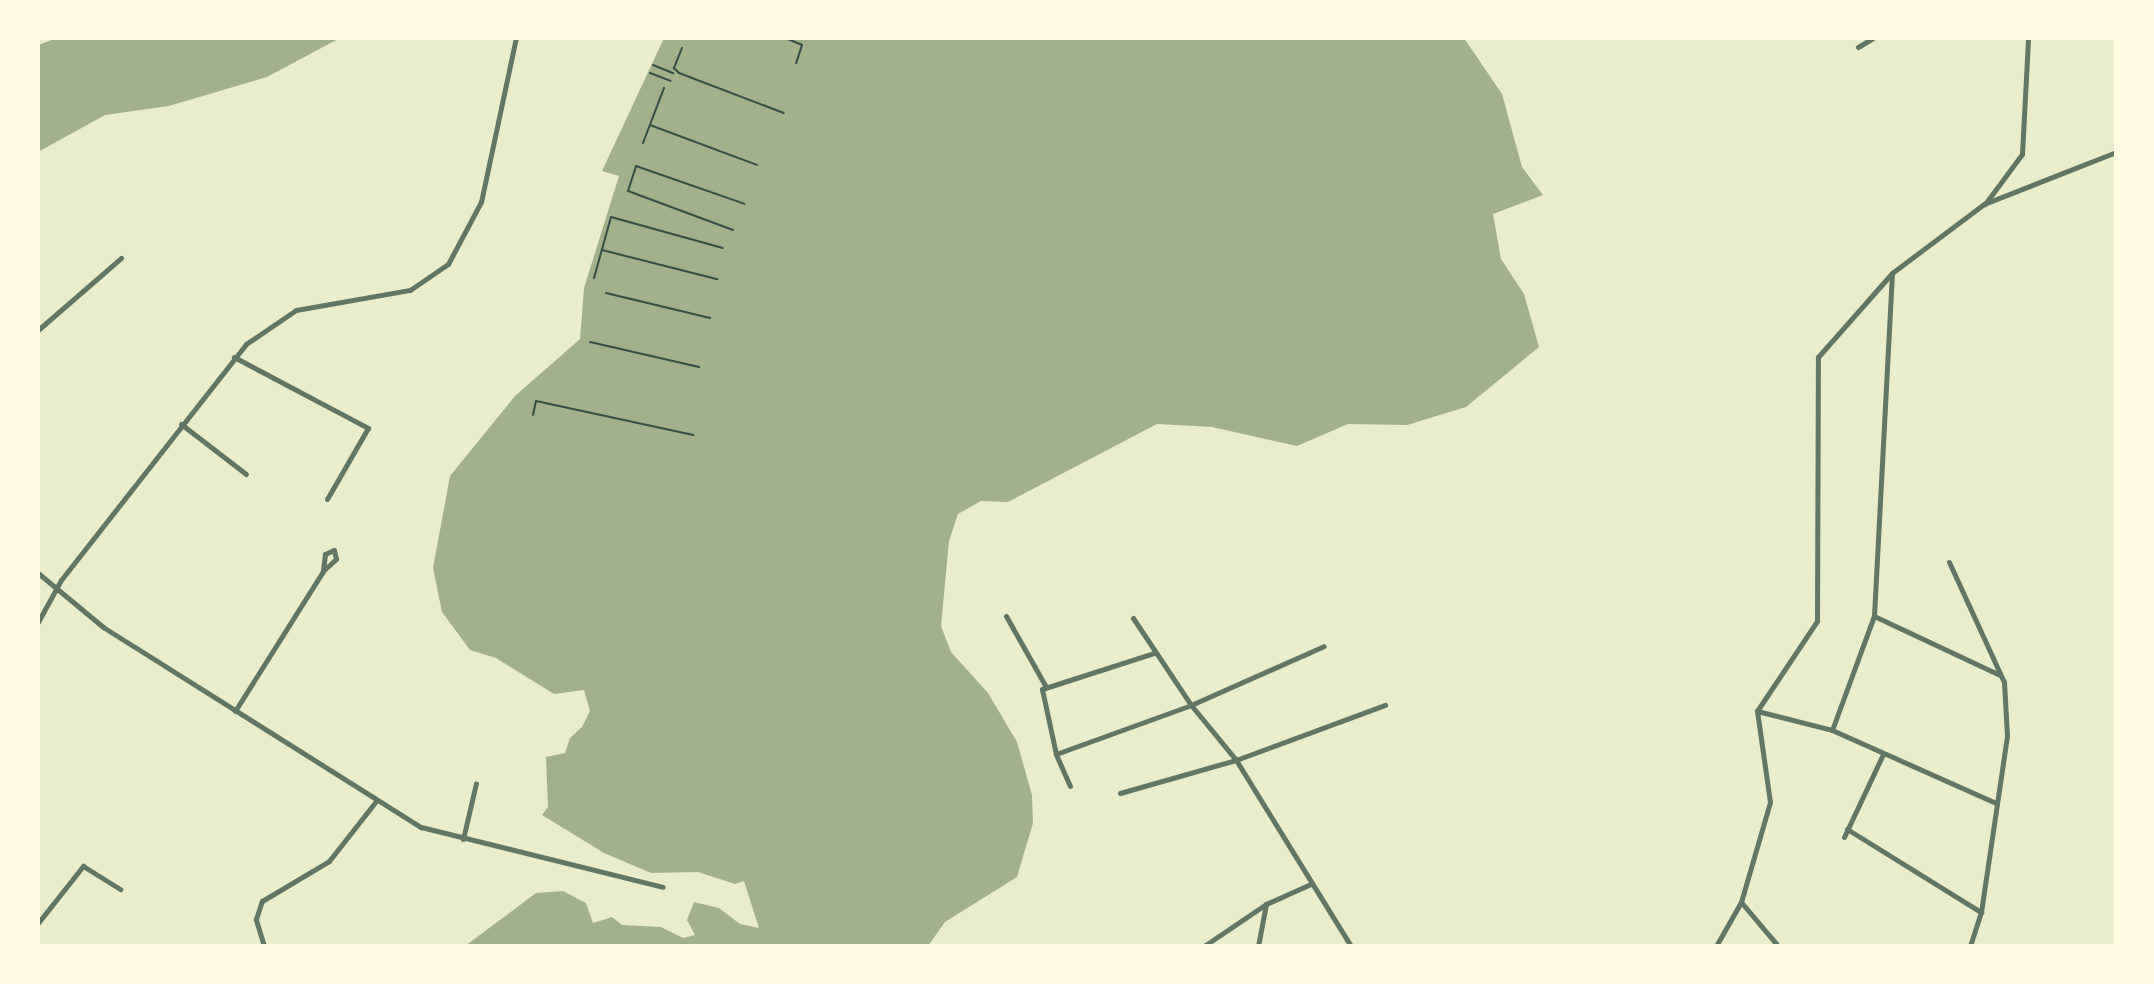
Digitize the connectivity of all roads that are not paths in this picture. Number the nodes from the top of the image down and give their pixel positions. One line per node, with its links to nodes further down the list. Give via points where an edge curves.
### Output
1 (516, 38): 10 (street, via 481,202 448,264 410,290 296,310)
2 (1873, 38): 4 (street)
3 (2028, 38): 6 (street, via 2022,154)
4 (1858, 47)
5 (2116, 152): 6 (street)
6 (1984, 204): 8 (street)
7 (121, 258): 9 (street)
8 (1892, 273): 19 (street); 29 (street, via 1818,357 1817,621)
9 (38, 330)
10 (234, 357): 11 (street); 13 (street, via 368,428)
11 (181, 424): 12 (street); 17 (street)
12 (246, 474)
13 (327, 499)
14 (1949, 562): 24 (street)
15 (323, 571): 28 (street)
16 (38, 573): 17 (street)
17 (55, 593): 21 (street); 28 (street)
18 (1006, 616): 25 (street)
19 (1874, 616): 24 (street); 30 (street)
20 (1133, 618): 23 (street)
21 (38, 622)
22 (1324, 646): 26 (street)
23 (1154, 653): 25 (street); 26 (street)
24 (2001, 676): 38 (street, via 2007,736)
25 (1046, 687): 31 (street, via 1042,689)
26 (1191, 705): 31 (street); 33 (street)
27 (1385, 705): 33 (street)
28 (235, 711): 37 (street)
29 (1757, 711): 30 (street); 45 (street, via 1770,802)
30 (1832, 730): 32 (street)
31 (1056, 754): 35 (street)
32 (1883, 754): 38 (street); 39 (street)
33 (1236, 760): 36 (street); 42 (street)
34 (476, 783): 41 (street)
35 (1070, 786)
36 (1120, 793)
37 (376, 801): 41 (street, via 421,827); 49 (street, via 329,861 262,901 256,919)
38 (1996, 803): 47 (street)
39 (1847, 829): 40 (street); 47 (street)
40 (1844, 837)
41 (463, 839): 43 (street)
42 (1311, 884): 46 (street); 52 (street)
43 (663, 887)
44 (120, 889): 48 (street, via 83,866)
45 (1741, 902): 53 (street); 54 (street)
46 (1266, 904): 50 (street); 51 (street)
47 (1981, 912): 55 (street)
48 (38, 923)
49 (264, 946)
50 (1204, 946)
51 (1258, 946)
52 (1351, 946)
53 (1716, 946)
54 (1778, 946)
55 (1970, 946)

